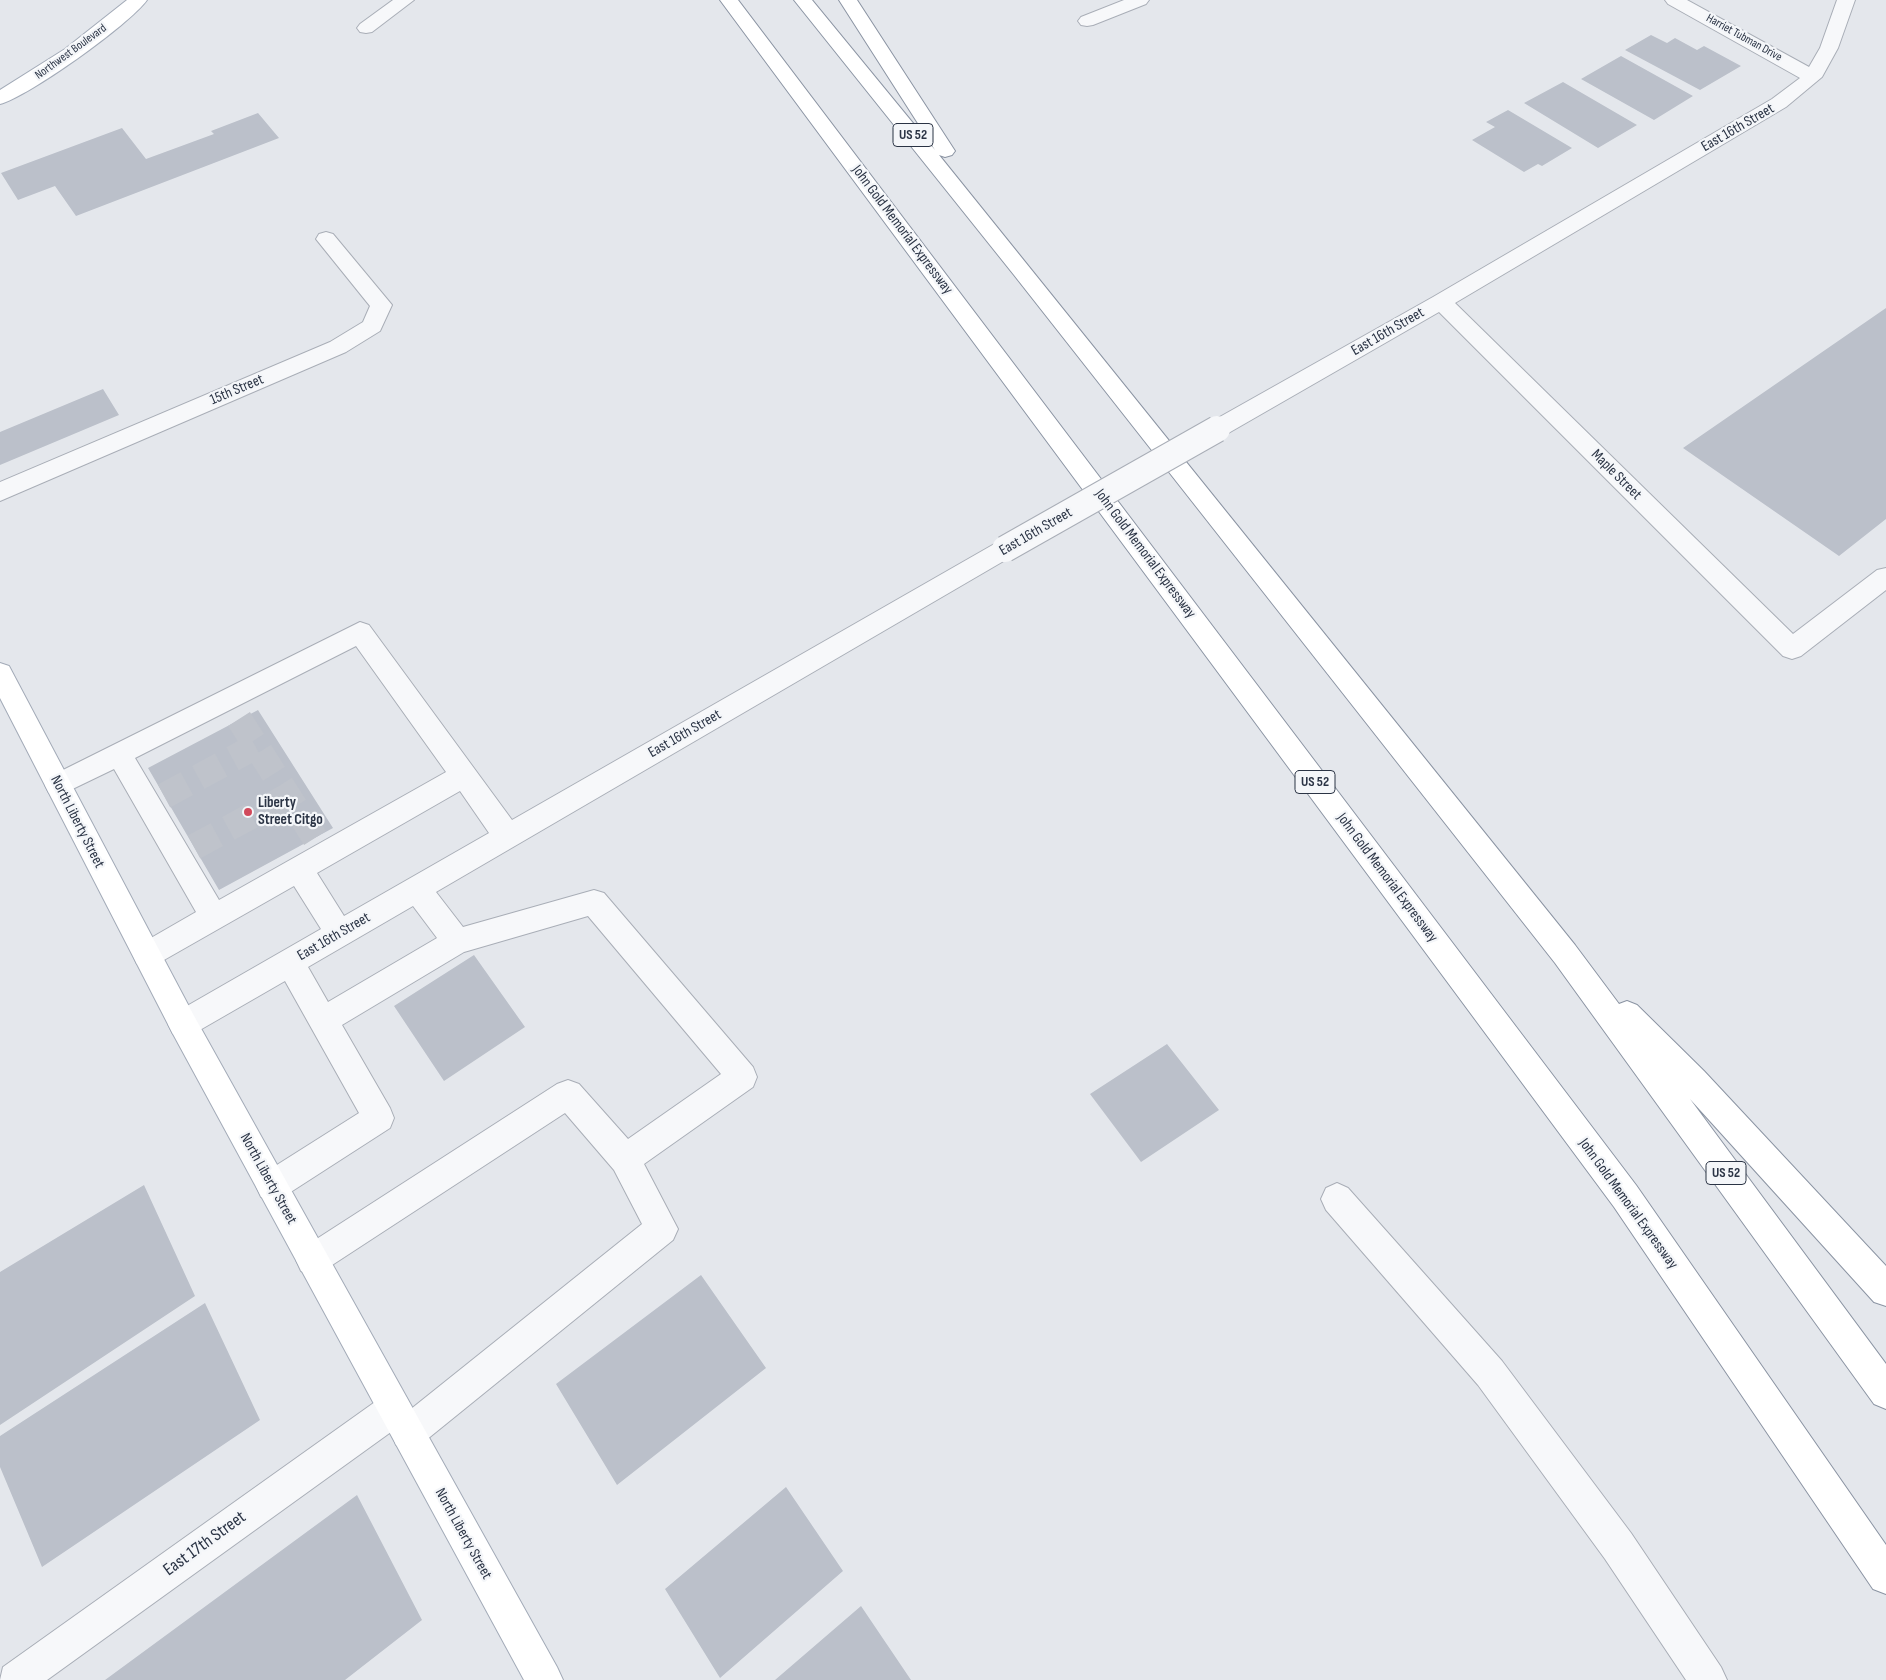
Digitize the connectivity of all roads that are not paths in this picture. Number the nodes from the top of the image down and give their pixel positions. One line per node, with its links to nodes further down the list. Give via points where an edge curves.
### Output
1 (138, 0): 12 (main road, Northwest Boulevard, via 95,37 28,83)
2 (405, 0): 10 (street)
3 (729, 0): 40 (main road, John Gold Memorial Expressway / US 52, via 1625,1196)
4 (803, 0): 14 (main road, US 52)
5 (848, 0): 14 (main road)
6 (1140, 0): 9 (street)
7 (1674, 0): 11 (street, Harriet Tubman Drive)
8 (1846, 0): 11 (street, East 16th Street, via 1829,48)
9 (1087, 21)
10 (366, 28)
11 (1813, 77): 15 (street, East 16th Street, via 1779,104)
12 (0, 98)
13 (326, 239): 16 (street, 15th Street, via 382,305 372,326 338,347)
14 (1021, 270): 28 (main road, US 52)
15 (1441, 302): 17 (street, Maple Street, via 1792,649); 22 (street, East 16th Street, bridge, via 1005,549)
16 (0, 492)
17 (1886, 577)
18 (0, 674): 21 (main road, North Liberty Street)
19 (119, 754): 20 (street, via 233,709 360,632); 21 (street); 25 (street, via 156,800 186,852)
20 (463, 776): 22 (street); 23 (street, via 320,846)
21 (58, 785): 29 (main road, North Liberty Street)
22 (508, 837): 24 (street, East 16th Street)
23 (299, 868): 25 (street); 26 (street)
24 (417, 889): 26 (street, East 16th Street); 27 (street)
25 (214, 917): 29 (street)
26 (340, 934): 30 (street, East 16th Street)
27 (457, 941): 31 (street); 33 (street, via 594,902 742,1077)
28 (1565, 954): 37 (main road, via 1693,1081); 38 (main road, US 52)
29 (147, 955): 32 (main road, North Liberty Street)
30 (290, 963): 31 (street); 32 (street, East 16th Street)
31 (324, 1020): 34 (street, via 379,1118)
32 (183, 1024): 34 (main road, North Liberty Street)
33 (625, 1159): 36 (street, via 568,1094); 39 (street, East 17th Street, via 662,1229)
34 (272, 1186): 36 (main road, North Liberty Street)
35 (1337, 1199): 43 (street, via 1490,1373 1618,1546)
36 (312, 1260): 39 (main road, North Liberty Street)
37 (1886, 1290)
38 (1886, 1392)
39 (401, 1421): 41 (street, East 17th Street); 42 (main road, North Liberty Street)
40 (1886, 1576)
41 (16, 1680)
42 (544, 1680)
43 (1708, 1680)

